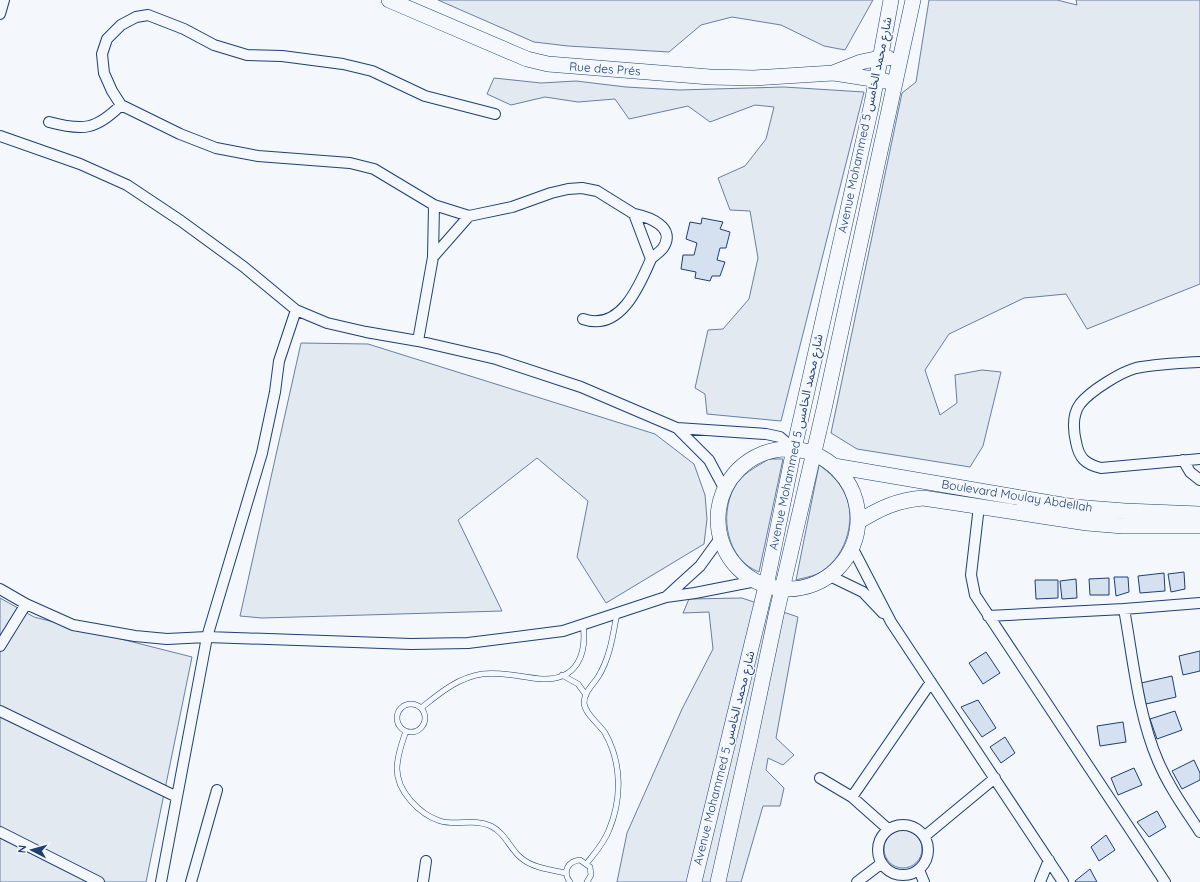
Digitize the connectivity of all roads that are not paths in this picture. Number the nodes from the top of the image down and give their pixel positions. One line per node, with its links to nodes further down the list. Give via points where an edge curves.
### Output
1 (4, 0): 5 (street)
2 (389, 0): 8 (main road, Rue des Prés, via 527,59 548,64 710,77 754,78)
3 (891, 0): 6 (main road, Avenue Mohammed 5 شارع محمد الخامس)
4 (912, 0): 7 (main road, Avenue Mohammed 5 شارع محمد الخامس)
5 (0, 14)
6 (880, 58): 7 (main road, Rue des Prés); 8 (main road, Rue des Prés); 9 (main road, Avenue Mohammed 5 شارع محمد الخامس)
7 (901, 58): 10 (main road, Avenue Mohammed 5 شارع محمد الخامس)
8 (833, 73): 9 (main road, Rue des Prés)
9 (876, 80): 10 (main road, Rue des Prés); 25 (main road, Avenue Mohammed 5 شارع محمد الخامس)
10 (896, 84): 26 (main road, Avenue Mohammed 5 شارع محمد الخامس)
11 (121, 105): 12 (street, via 104,73 103,47 121,25 136,17 148,16 184,28 214,45 247,55 282,56 343,64 372,71 432,98); 13 (street, via 108,118 94,125 74,128); 15 (street, via 180,134 216,148 258,156 350,163 374,169)
12 (495, 114)
13 (49, 122)
14 (0, 136): 20 (street, via 80,164 127,185 244,267)
15 (434, 205): 17 (street); 18 (street)
16 (634, 214): 17 (street, via 597,191 582,188 551,193); 19 (street); 19 (street, via 656,221 665,231 666,240 663,247)
17 (469, 216): 18 (street)
18 (433, 257): 22 (street)
19 (651, 259): 21 (street, via 644,276 625,306 615,316 592,322)
20 (296, 310): 22 (street, via 327,323); 50 (street, via 279,361 262,453)
21 (583, 319)
22 (418, 341): 24 (street, via 496,359 538,372 582,387)
23 (1200, 362): 28 (street, via 1135,369 1115,377 1080,404 1073,424 1076,443 1086,464 1101,468)
24 (677, 428): 25 (street, via 766,434 780,437); 31 (street, via 709,460)
25 (794, 449): 26 (main road); 31 (main road, via 762,454 740,468); 39 (main road, Avenue Mohammed 5 شارع محمد الخامس)
26 (813, 453): 29 (main road); 41 (main road, Avenue Mohammed 5 شارع محمد الخامس)
27 (1200, 459): 28 (street)
28 (1183, 460): 30 (street, via 1190,472)
29 (834, 466): 33 (main road, Boulevard Moulay Abdellah, via 1074,507); 34 (main road, via 848,482 856,501)
30 (1200, 480)
31 (725, 490): 36 (main road, via 718,521)
32 (979, 506): 34 (main road, Boulevard Moulay Abdellah, via 935,499 908,499 892,503); 35 (main road, Boulevard Moulay Abdellah, via 1094,524); 47 (street, via 971,582 975,596)
33 (1200, 514)
34 (858, 522): 37 (main road)
35 (1200, 526)
36 (720, 537): 39 (main road, via 728,555 740,570); 42 (street, via 700,566)
37 (852, 547): 38 (main road, via 843,563); 48 (street)
38 (830, 576): 41 (main road, via 799,589); 48 (street, via 863,592)
39 (761, 584): 41 (main road); 42 (street); 79 (main road, Avenue Mohammed 5 شارع محمد الخامس)
40 (0, 589): 44 (street)
41 (782, 589): 80 (main road, Avenue Mohammed 5 شارع محمد الخامس)
42 (666, 597): 46 (street)
43 (1200, 603): 45 (street)
44 (26, 604): 50 (street, via 73,624 101,631 167,639); 51 (street)
45 (1124, 609): 47 (street); 65 (street, via 1152,746 1172,790)
46 (617, 613): 49 (street); 54 (lane, via 610,650 604,666)
47 (988, 616): 85 (street)
48 (891, 622): 53 (street)
49 (583, 624): 50 (street, via 563,631 468,643 411,644); 52 (lane, via 584,650 576,665)
50 (207, 637): 61 (street)
51 (0, 646)
52 (562, 675): 54 (lane, via 578,684); 55 (lane, via 543,679 501,673 482,674 455,682)
53 (931, 682): 59 (street); 62 (street)
54 (586, 695): 69 (lane, via 586,708 613,750 619,791 609,831)
55 (421, 708): 57 (lane, via 425,716 423,725 416,731); 57 (lane, via 414,704 401,708 398,720)
56 (0, 711): 61 (street)
57 (406, 731): 72 (lane, via 398,755 397,771 400,785 415,805 440,821 475,822 491,827 501,833 521,858 542,868)
58 (820, 778): 62 (street)
59 (995, 778): 66 (street); 68 (street)
60 (217, 790): 75 (street)
61 (178, 797): 74 (street)
62 (852, 797): 63 (street)
63 (888, 829): 66 (street, via 896,825 908,825); 70 (street, via 879,841 879,856)
64 (0, 832): 73 (street)
65 (1200, 832)
66 (925, 836): 71 (street, via 928,857)
67 (426, 860): 76 (street)
68 (1049, 860): 83 (street); 84 (street)
69 (587, 863): 72 (lane, via 580,860 572,862); 78 (lane, via 591,875)
70 (882, 863): 71 (street, via 887,870 895,874 912,874); 81 (street)
71 (919, 870): 82 (street)
72 (566, 873): 77 (lane)
73 (98, 882)
74 (161, 882)
75 (191, 882)
76 (422, 882)
77 (570, 882)
78 (587, 882)
79 (694, 882)
80 (718, 882)
81 (857, 882)
82 (924, 882)
83 (1040, 882)
84 (1064, 882)
85 (1165, 882)

